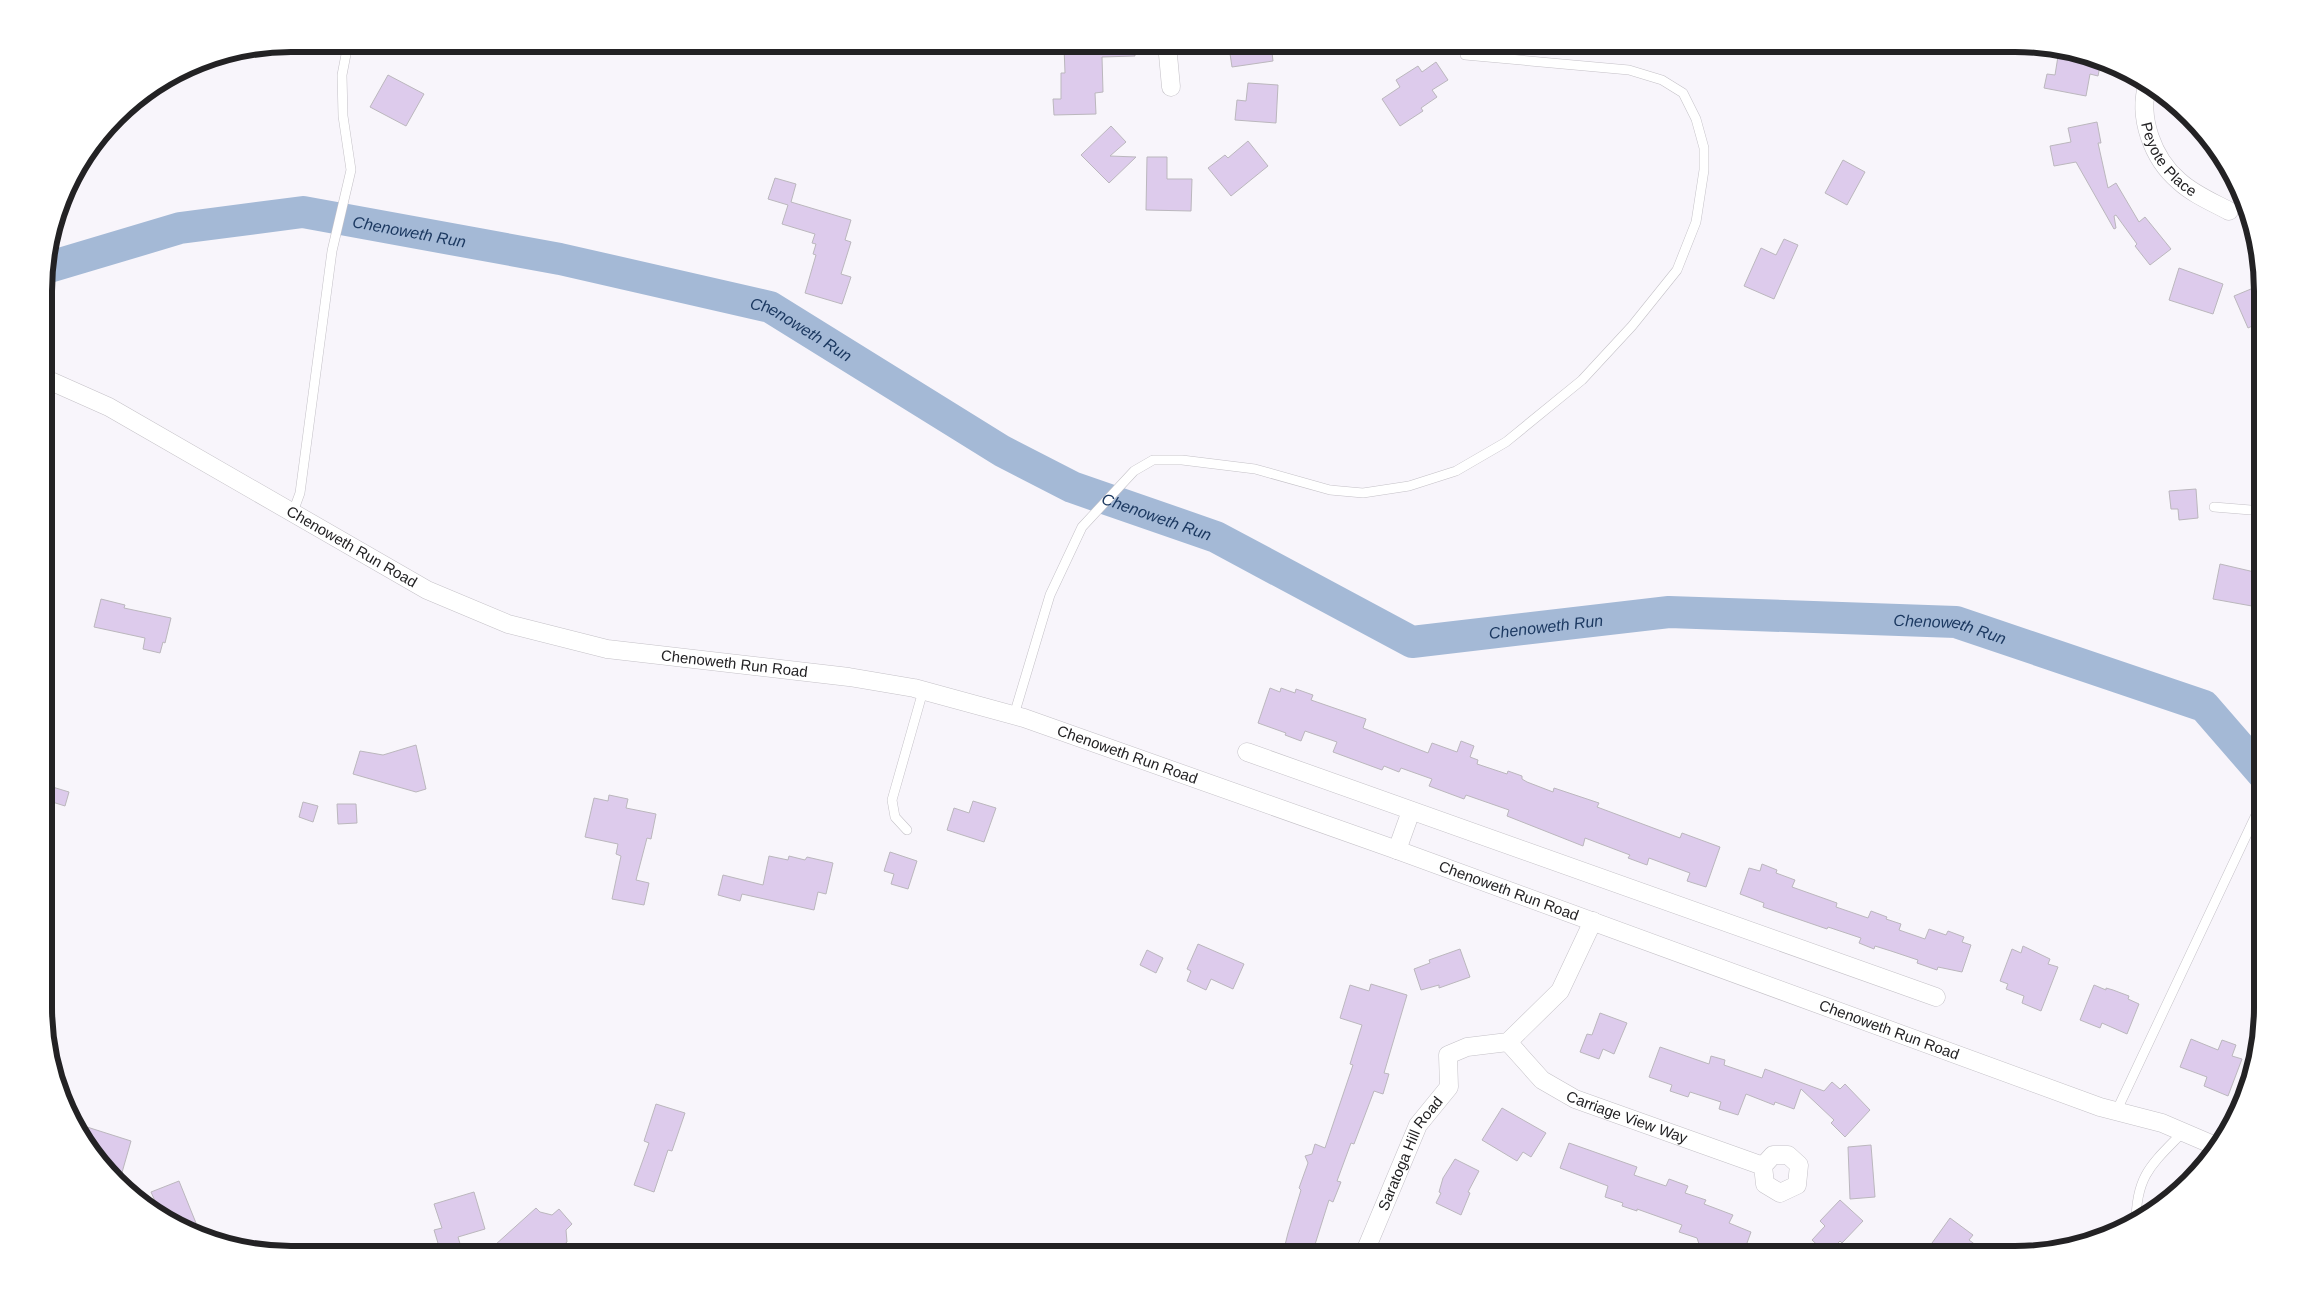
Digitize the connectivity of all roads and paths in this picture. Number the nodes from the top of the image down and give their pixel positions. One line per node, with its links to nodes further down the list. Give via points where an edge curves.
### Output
1 (346, 53): 10 (lane, via 342,74 350,170 332,251 301,484)
2 (1168, 53): 4 (street)
3 (1465, 55): 12 (lane, via 1629,70 1662,80 1683,93 1696,119 1704,148 1704,170 1696,222 1677,270 1632,326 1582,380 1506,442 1456,470 1409,486 1363,493 1330,490 1255,469 1182,460 1153,460 1134,471 1082,527 1050,596)
4 (1171, 87)
5 (2147, 92): 6 (street, Peyote Place, via 2148,130 2164,166 2198,195)
6 (2229, 211)
7 (52, 382): 10 (street, Chenoweth Run Road, via 109,407)
8 (2214, 507): 9 (lane)
9 (2254, 510)
10 (293, 512): 11 (street, Chenoweth Run Road, via 427,590 508,624 607,649 849,677)
11 (923, 691): 12 (street, Chenoweth Run Road); 16 (lane, via 892,800 895,817)
12 (1014, 715): 17 (street, Chenoweth Run Road)
13 (1246, 752): 14 (street)
14 (1411, 811): 17 (street); 19 (street)
15 (2254, 819): 21 (lane)
16 (907, 830)
17 (1397, 850): 18 (street, Chenoweth Run Road)
18 (1593, 921): 20 (street, via 1560,991); 21 (street, Chenoweth Run Road)
19 (1936, 997)
20 (1508, 1042): 24 (street, Carriage View Way, via 1542,1080 1575,1099); 26 (street, Saratoga Hill Road, via 1467,1047 1448,1055 1449,1087 1418,1125)
21 (2116, 1112): 22 (street, Chenoweth Run Road, via 2162,1123)
22 (2183, 1132): 23 (street, Chenoweth Run Road); 25 (lane, via 2145,1173 2138,1190)
23 (2211, 1144)
24 (1763, 1166)
25 (2137, 1213)
26 (1367, 1246)

